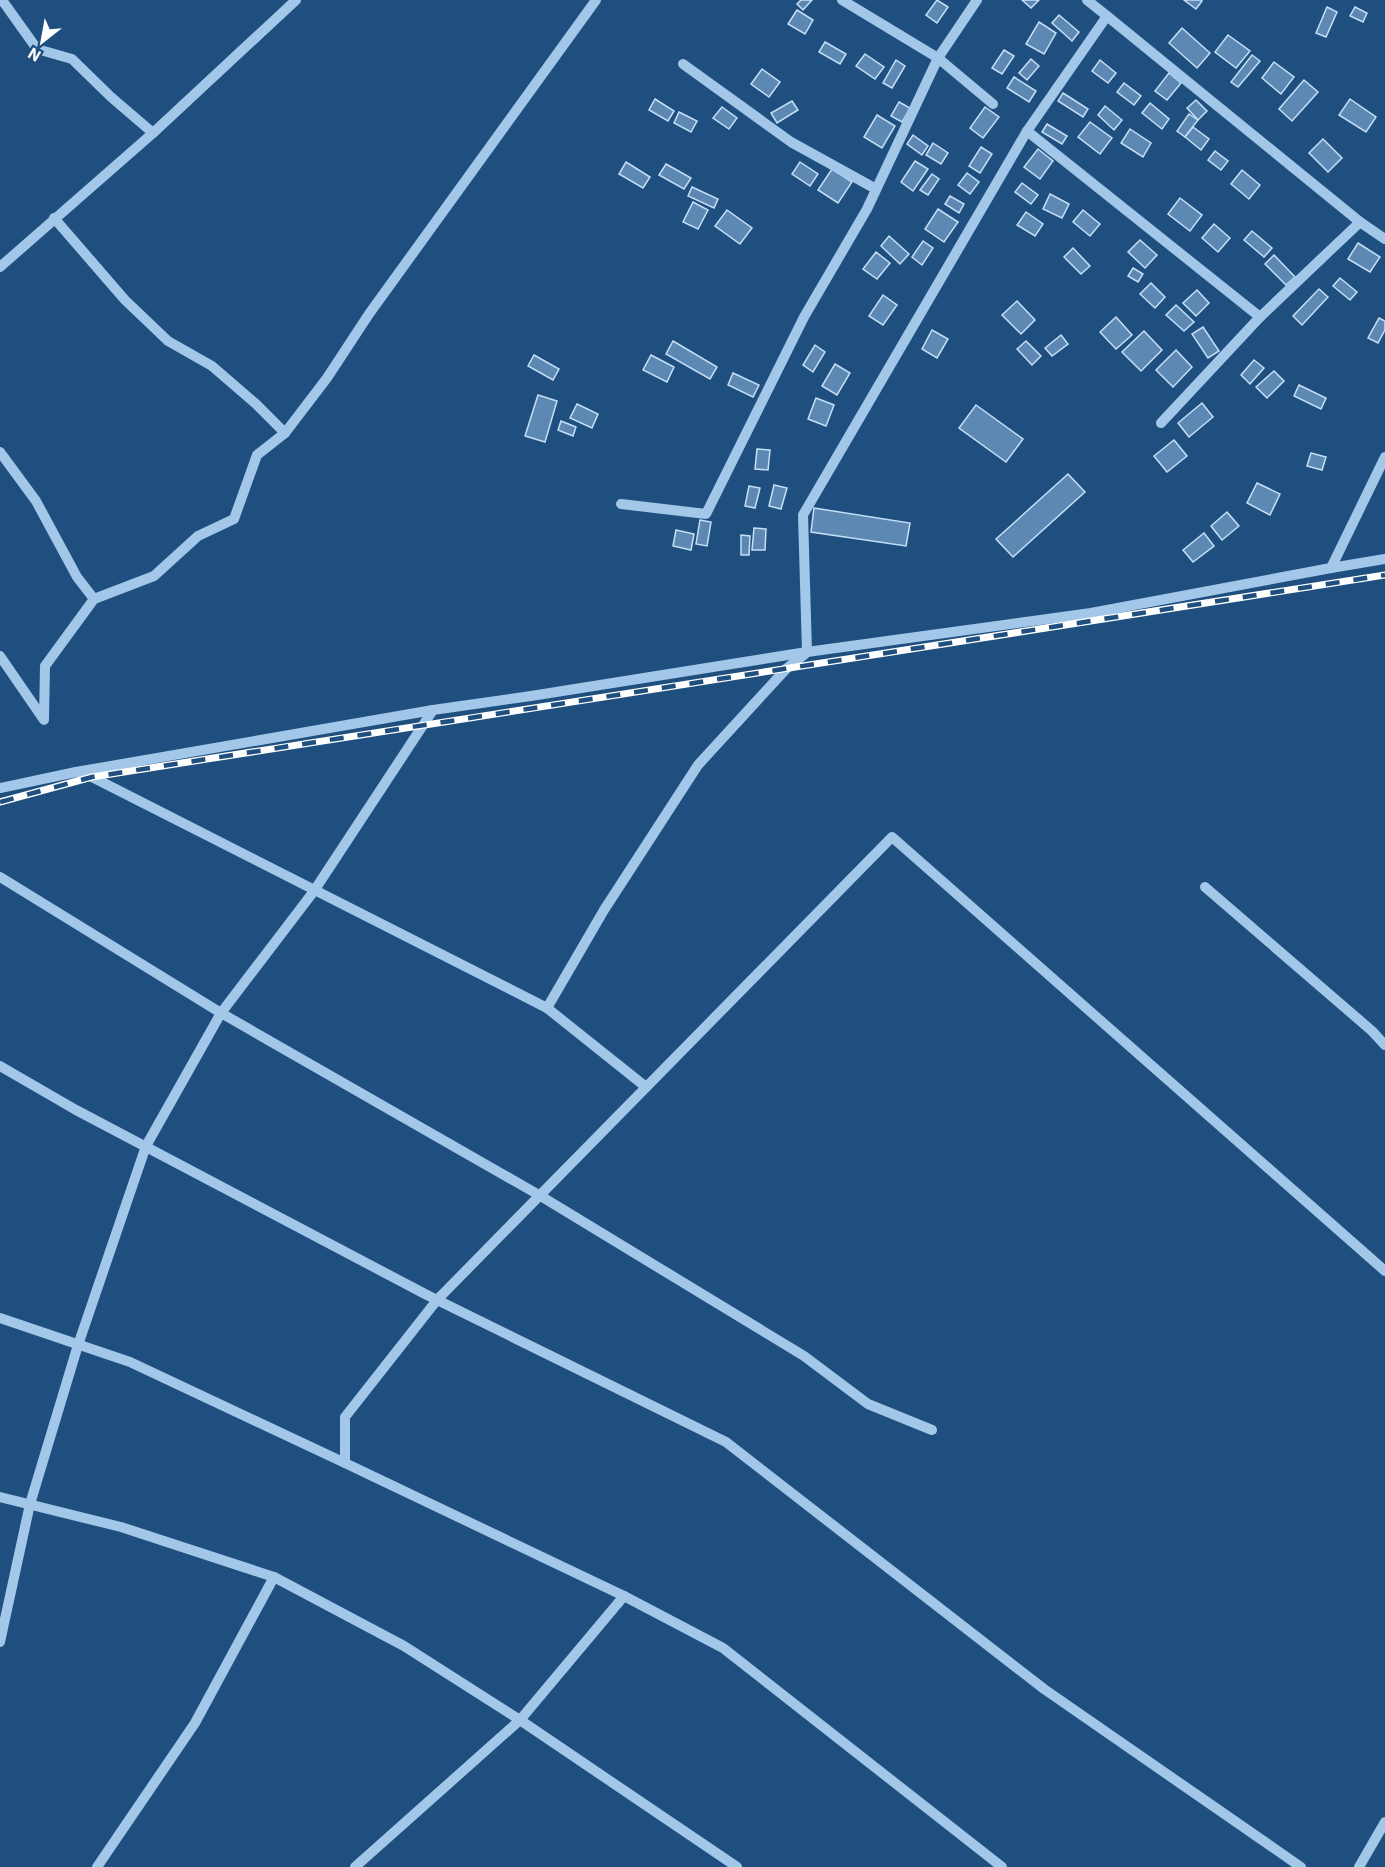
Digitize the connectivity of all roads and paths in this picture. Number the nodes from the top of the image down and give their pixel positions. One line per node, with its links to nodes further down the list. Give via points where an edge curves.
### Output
1 (2, 0): 12 (street, via 36,49 72,59)
2 (296, 0): 12 (street)
3 (596, 0): 20 (street)
4 (842, 0): 8 (street)
5 (977, 0): 8 (street)
6 (1087, 0): 7 (street)
7 (1107, 16): 11 (street); 15 (street)
8 (938, 58): 10 (street); 13 (street)
9 (683, 64): 13 (street, via 791,142)
10 (993, 104)
11 (1027, 131): 18 (street); 27 (street, via 803,515)
12 (153, 133): 14 (street)
13 (876, 189): 23 (street, via 804,317 706,514)
14 (54, 219): 17 (street); 20 (street, via 125,300 168,341 212,366)
15 (1360, 222): 16 (street); 18 (street)
16 (1385, 239)
17 (0, 267)
18 (1260, 317): 19 (street)
19 (1161, 423)
20 (285, 434): 26 (street, via 257,455 234,519 198,536 154,576)
21 (0, 452): 26 (street, via 36,501 77,577)
22 (1385, 457): 25 (street)
23 (621, 504)
24 (1385, 560): 25 (street)
25 (1331, 568): 27 (street, via 1091,613)
26 (94, 599): 28 (street, via 45,666 44,720)
27 (807, 652): 29 (street); 35 (street, via 786,669 698,765 604,910)
28 (0, 656)
29 (432, 710): 30 (street); 34 (street)
30 (76, 772): 31 (street); 34 (street)
31 (0, 788)
32 (0, 877): 36 (street)
33 (1205, 887): 37 (street)
34 (314, 891): 35 (street); 36 (street)
35 (547, 1008): 39 (street)
36 (221, 1013): 40 (street); 41 (street)
37 (1385, 1045)
38 (0, 1066): 40 (street)
39 (646, 1087): 41 (street); 42 (street, via 892,837)
40 (146, 1146): 43 (street); 45 (street)
41 (539, 1196): 43 (street); 46 (street, via 804,1356 867,1404)
42 (1385, 1271)
43 (437, 1300): 47 (street, via 345,1417); 59 (street, via 726,1442 1044,1689)
44 (0, 1318): 45 (street)
45 (78, 1345): 47 (street, via 130,1362); 49 (street)
46 (932, 1430)
47 (345, 1462): 51 (street)
48 (0, 1497): 49 (street)
49 (30, 1504): 50 (street, via 121,1527); 52 (street)
50 (274, 1578): 53 (street, via 404,1646); 55 (street, via 195,1723)
51 (624, 1596): 53 (street); 58 (street, via 723,1648)
52 (0, 1642)
53 (520, 1720): 56 (street); 57 (street)
54 (1385, 1822): 60 (street)
55 (97, 1867)
56 (355, 1867)
57 (736, 1867)
58 (1002, 1867)
59 (1301, 1867)
60 (1359, 1867)

